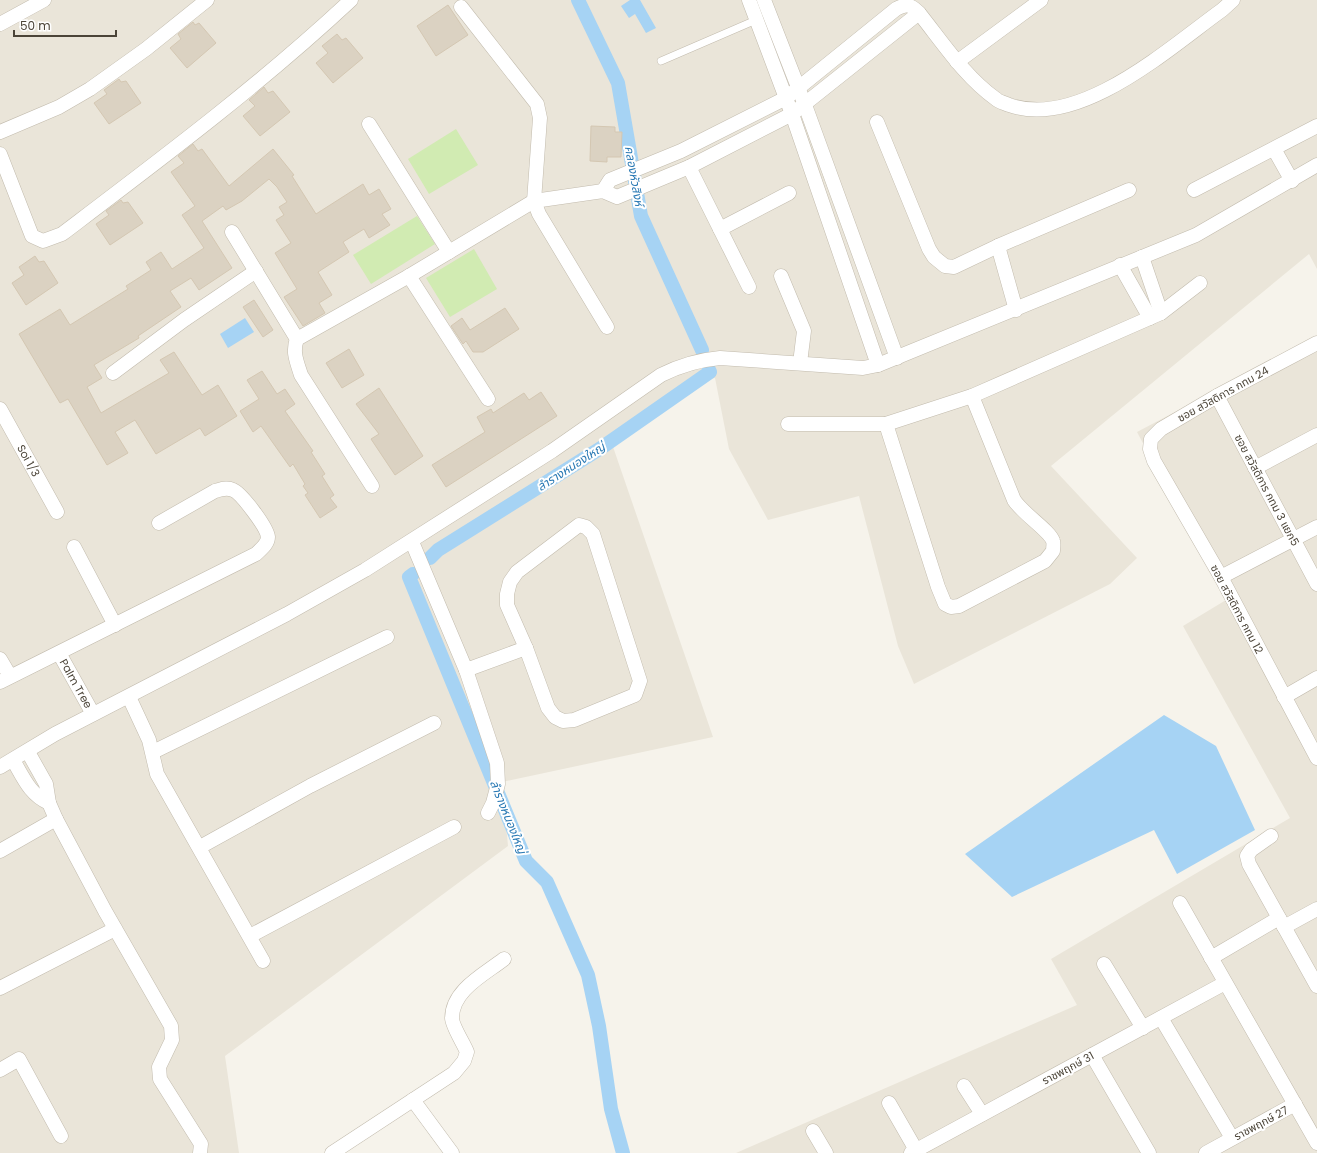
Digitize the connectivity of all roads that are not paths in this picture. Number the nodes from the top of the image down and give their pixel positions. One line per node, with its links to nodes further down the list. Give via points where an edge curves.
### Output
1 (44, 0): 11 (street)
2 (207, 0): 21 (street, via 146,49 90,89 59,107)
3 (351, 0): 23 (street, via 183,143 62,234 43,241 32,236)
4 (749, 0): 10 (street)
5 (764, 0): 14 (street)
6 (1041, 0): 13 (street)
7 (1233, 0): 13 (street, via 1128,78 1067,107 1038,111 1018,108 997,100 970,77)
8 (461, 7): 31 (street, via 537,104 540,118)
9 (919, 13): 13 (street); 14 (street, via 908,5 896,9); 16 (street)
10 (756, 20): 12 (lane); 15 (street)
11 (0, 24)
12 (661, 61)
13 (958, 62)
14 (798, 89): 15 (street); 16 (street)
15 (786, 98): 17 (street); 29 (street, via 682,151 610,180)
16 (804, 105): 17 (street); 48 (street)
17 (792, 114): 25 (street); 50 (street)
18 (877, 122): 34 (street, via 934,258 945,266 954,266)
19 (369, 124): 35 (street)
20 (1317, 126): 22 (street)
21 (0, 132)
22 (1274, 149): 26 (street); 28 (street)
23 (0, 154)
24 (1317, 165): 26 (street)
25 (689, 167): 29 (street, via 617,197); 32 (street)
26 (1292, 181): 36 (street, via 1196,235)
27 (1129, 190): 34 (street)
28 (1194, 190)
29 (603, 191): 31 (street)
30 (790, 193): 32 (street)
31 (534, 201): 35 (street); 45 (street, via 539,214)
32 (720, 229): 42 (street)
33 (232, 232): 38 (street)
34 (998, 246): 43 (street)
35 (449, 252): 39 (street)
36 (1142, 257): 37 (street); 44 (street)
37 (1120, 265): 43 (street); 44 (street)
38 (256, 271): 46 (street); 51 (street)
39 (409, 276): 46 (street); 54 (street)
40 (781, 276): 49 (street, via 804,331)
41 (1200, 284): 44 (street)
42 (749, 287)
43 (1016, 310): 48 (street)
44 (1155, 316): 52 (street)
45 (607, 327)
46 (297, 339): 61 (street, via 294,348 302,375)
47 (1317, 343): 53 (street, ซอย สวัสดิการ กทม 24)
48 (896, 358): 50 (street)
49 (800, 363): 50 (street, via 863,368); 66 (street, via 720,358 702,359 680,366 661,376)
50 (878, 365)
51 (113, 373)
52 (972, 396): 57 (street); 57 (street, via 1014,500 1020,510 1047,533 1053,541 1053,551 1045,561 959,606 951,607 945,604 938,587)
53 (1216, 396): 59 (street, ซอย สวัสดิการ กทม 24, via 1161,429 1151,438 1150,449); 60 (street, ซอย สวัสดิการ กทม 3 แยก5)
54 (488, 399)
55 (0, 409): 62 (street, Soi 1/3)
56 (788, 424): 57 (street)
57 (886, 424)
58 (1317, 435): 60 (street)
59 (1154, 461): 68 (street, ซอย สวัสดิการ กทม 12)
60 (1255, 468): 65 (street, ซอย สวัสดิการ กทม 3 แยก5)
61 (372, 486)
62 (57, 512)
63 (159, 523): 70 (street, via 215,491 231,489 239,493 268,537 265,546 256,554)
64 (1317, 527): 65 (street)
65 (1293, 539): 68 (street); 69 (street, ซอย สวัสดิการ กทม 3 แยก5)
66 (412, 542): 75 (street); 78 (street, via 287,614)
67 (74, 547): 70 (street)
68 (1221, 577): 79 (street, ซอย สวัสดิการ กทม 12)
69 (1317, 584)
70 (115, 625): 73 (street)
71 (387, 637): 83 (street)
72 (526, 648): 72 (street, via 548,708 555,717 563,721 574,720 635,695 640,681 593,534 586,527 579,525 570,531 517,572 510,582 506,605); 75 (street)
73 (59, 653): 77 (street); 80 (street, Palm Tree)
74 (0, 659): 77 (street)
75 (466, 670): 88 (street, via 497,763 498,784)
76 (1317, 678): 79 (street)
77 (5, 679)
78 (129, 697): 80 (street); 83 (street)
79 (1284, 697): 84 (street, ซอย สวัสดิการ กทม 12)
80 (93, 714): 82 (street)
81 (434, 723): 92 (street, via 310,786)
82 (28, 752): 85 (street); 87 (street, via 48,788)
83 (154, 752): 92 (street, via 157,774)
84 (1317, 758)
85 (13, 760): 86 (street); 87 (street, via 32,793)
86 (0, 767)
87 (48, 803): 89 (street)
88 (491, 808)
89 (56, 819): 93 (street); 97 (street)
90 (454, 827): 98 (street)
91 (1271, 836): 96 (street, via 1251,850 1247,856)
92 (200, 847): 98 (street)
93 (0, 851)
94 (1180, 903): 99 (street)
95 (1317, 909): 96 (street)
96 (1281, 923): 99 (street); 103 (street)
97 (115, 929): 105 (street); 120 (street, via 171,1026 172,1040 159,1067 160,1079 201,1144)
98 (250, 936): 101 (street)
99 (1211, 958): 104 (street)
100 (504, 959): 111 (street, via 466,988 455,1002 452,1019 467,1052 464,1061 454,1072)
101 (263, 961)
102 (1104, 964): 107 (street)
103 (1316, 982)
104 (1225, 983): 106 (street, ราชพฤกษ์ 31); 113 (street)
105 (0, 988)
106 (1161, 1018): 107 (street, ราชพฤกษ์ 31); 117 (street)
107 (1142, 1028): 108 (street, ราชพฤกษ์ 31)
108 (1092, 1055): 114 (street, ราชพฤกษ์ 31); 124 (street)
109 (0, 1070): 116 (street, via 18,1059)
110 (964, 1086): 114 (street)
111 (413, 1100): 121 (street); 122 (street)
112 (888, 1103): 119 (street)
113 (1295, 1104): 117 (street, ราชพฤกษ์ 27); 118 (street)
114 (982, 1114): 119 (street, ราชพฤกษ์ 31)
115 (813, 1131): 123 (street)
116 (61, 1136)
117 (1232, 1138): 125 (street, ราชพฤกษ์ 27)
118 (1317, 1143)
119 (913, 1152)
120 (200, 1153)
121 (332, 1153)
122 (452, 1153)
123 (826, 1153)
124 (1149, 1153)
125 (1206, 1153)

